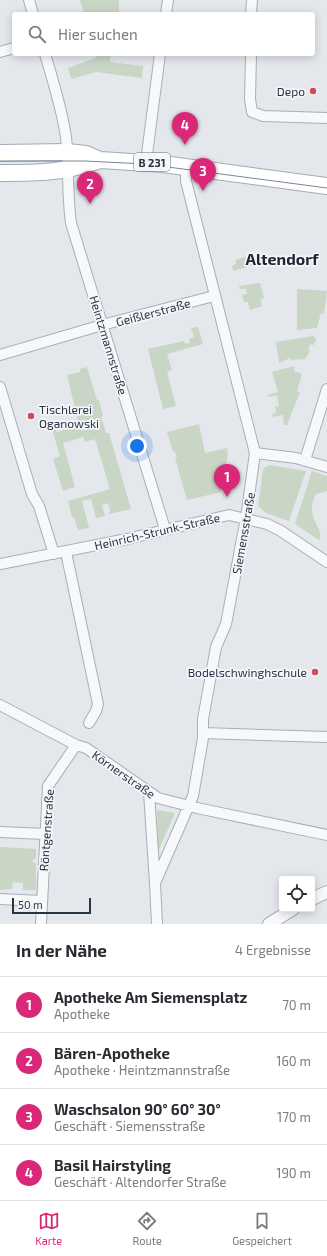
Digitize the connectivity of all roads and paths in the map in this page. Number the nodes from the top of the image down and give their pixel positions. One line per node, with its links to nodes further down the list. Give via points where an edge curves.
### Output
1 (29, 0): 4 (street)
2 (168, 0): 5 (street)
3 (252, 0): 6 (street)
4 (32, 12)
5 (166, 12)
6 (252, 12)
7 (12, 49): 8 (street)
8 (0, 52)
9 (46, 56): 14 (street, Heintzmannstraße, via 58,96)
10 (160, 56): 15 (street)
11 (251, 56): 12 (street, via 252,112 263,116)
12 (327, 118)
13 (0, 153): 14 (main road, B 231)
14 (67, 160): 15 (main road, B 231, via 86,154 100,160); 17 (main road, B 231, via 50,173); 20 (street, Heintzmannstraße, via 71,223)
15 (146, 162): 16 (main road, B 231)
16 (186, 166): 18 (main road, B 231); 19 (street, Siemensstraße, via 186,181)
17 (0, 173)
18 (327, 186)
19 (214, 296): 20 (street, Geißlerstraße); 24 (street, Siemensstraße)
20 (102, 325): 21 (street, Geißlerstraße); 28 (street, Heintzmannstraße)
21 (0, 355)
22 (0, 387): 30 (street, via 32,494 39,506)
23 (327, 390): 25 (street)
24 (256, 453): 25 (street); 27 (street, Siemensstraße)
25 (305, 460): 26 (street)
26 (327, 467)
27 (246, 518): 28 (street, Heinrich-Strunk-Straße, via 229,515); 31 (street, Heinrich-Strunk-Straße, via 267,524); 35 (street, Siemensstraße, via 226,624 216,647 203,718)
28 (165, 529): 29 (street, Heinrich-Strunk-Straße)
29 (66, 552): 30 (street, Heinrich-Strunk-Straße); 34 (street, via 98,704)
30 (54, 554): 32 (street, Heinrich-Strunk-Straße)
31 (327, 562)
32 (0, 564)
33 (0, 705): 37 (street, Körnerstraße)
34 (89, 723)
35 (203, 733): 36 (street); 39 (street, Siemensstraße)
36 (327, 737)
37 (76, 745): 38 (street, Körnerstraße, via 86,748); 41 (street, Röntgenstraße, via 48,786)
38 (149, 792): 39 (street, Körnerstraße, via 158,798); 43 (street)
39 (190, 807): 42 (street, Körnerstraße); 43 (street, Siemensstraße)
40 (0, 832): 41 (street)
41 (45, 834): 47 (street, Röntgenstraße)
42 (327, 835)
43 (155, 883): 50 (street)
44 (327, 892): 45 (street)
45 (315, 898)
46 (0, 899): 47 (street)
47 (41, 901): 49 (street, Röntgenstraße)
48 (288, 912): 51 (street)
49 (41, 924)
50 (157, 924)
51 (269, 924)

